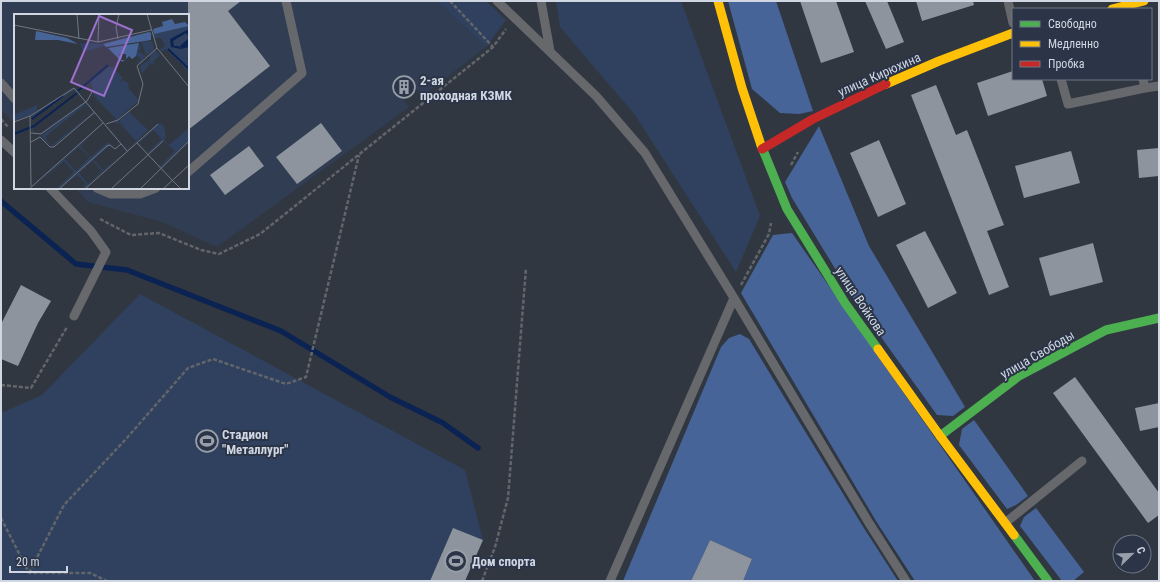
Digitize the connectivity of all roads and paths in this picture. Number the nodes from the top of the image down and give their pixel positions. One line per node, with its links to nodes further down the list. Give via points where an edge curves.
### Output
1 (286, 1): 23 (lane, via 302,73)
2 (450, 1): 12 (path)
3 (498, 1): 9 (lane)
4 (541, 1): 13 (lane)
5 (718, 1): 20 (street, улица Войкова)
6 (1008, 1): 10 (lane)
7 (1144, 1): 8 (street)
8 (1127, 7)
9 (514, 16): 12 (path); 13 (lane)
10 (1012, 18)
11 (1012, 33): 20 (street, улица Кирюхина, via 892,81 819,115)
12 (493, 47): 22 (path)
13 (550, 51): 30 (lane, via 596,96 645,153)
14 (1061, 80): 16 (lane, via 1068,104)
15 (1, 83): 18 (lane)
16 (1144, 83): 17 (lane)
17 (1159, 86)
18 (14, 98)
19 (1, 140): 21 (lane)
20 (762, 149): 34 (street, улица Войкова, via 787,209 845,303)
21 (14, 152)
22 (359, 155): 27 (path, via 260,234 219,254 201,250 159,233 131,235); 38 (path, via 306,377 286,384 213,359 188,368 64,505)
23 (189, 171)
24 (51, 189): 31 (lane, via 91,231 106,252)
25 (99, 189): 26 (lane, via 111,194 140,194)
26 (153, 189)
27 (93, 216)
28 (772, 218): 30 (path, via 769,234)
29 (526, 268): 40 (path, via 508,498 495,547)
30 (734, 298): 41 (lane); 42 (lane)
31 (74, 316): 33 (path, via 31,388)
32 (1159, 318): 34 (street, улица Свободы, via 1106,330 1019,376)
33 (1, 384)
34 (940, 436): 37 (street, улица Войкова)
35 (1082, 461): 37 (lane)
36 (1, 518): 38 (path)
37 (1005, 523): 43 (street, улица Войкова)
38 (29, 573): 39 (path, via 90,573)
39 (106, 581)
40 (482, 581)
41 (610, 581)
42 (906, 581)
43 (1048, 581)

